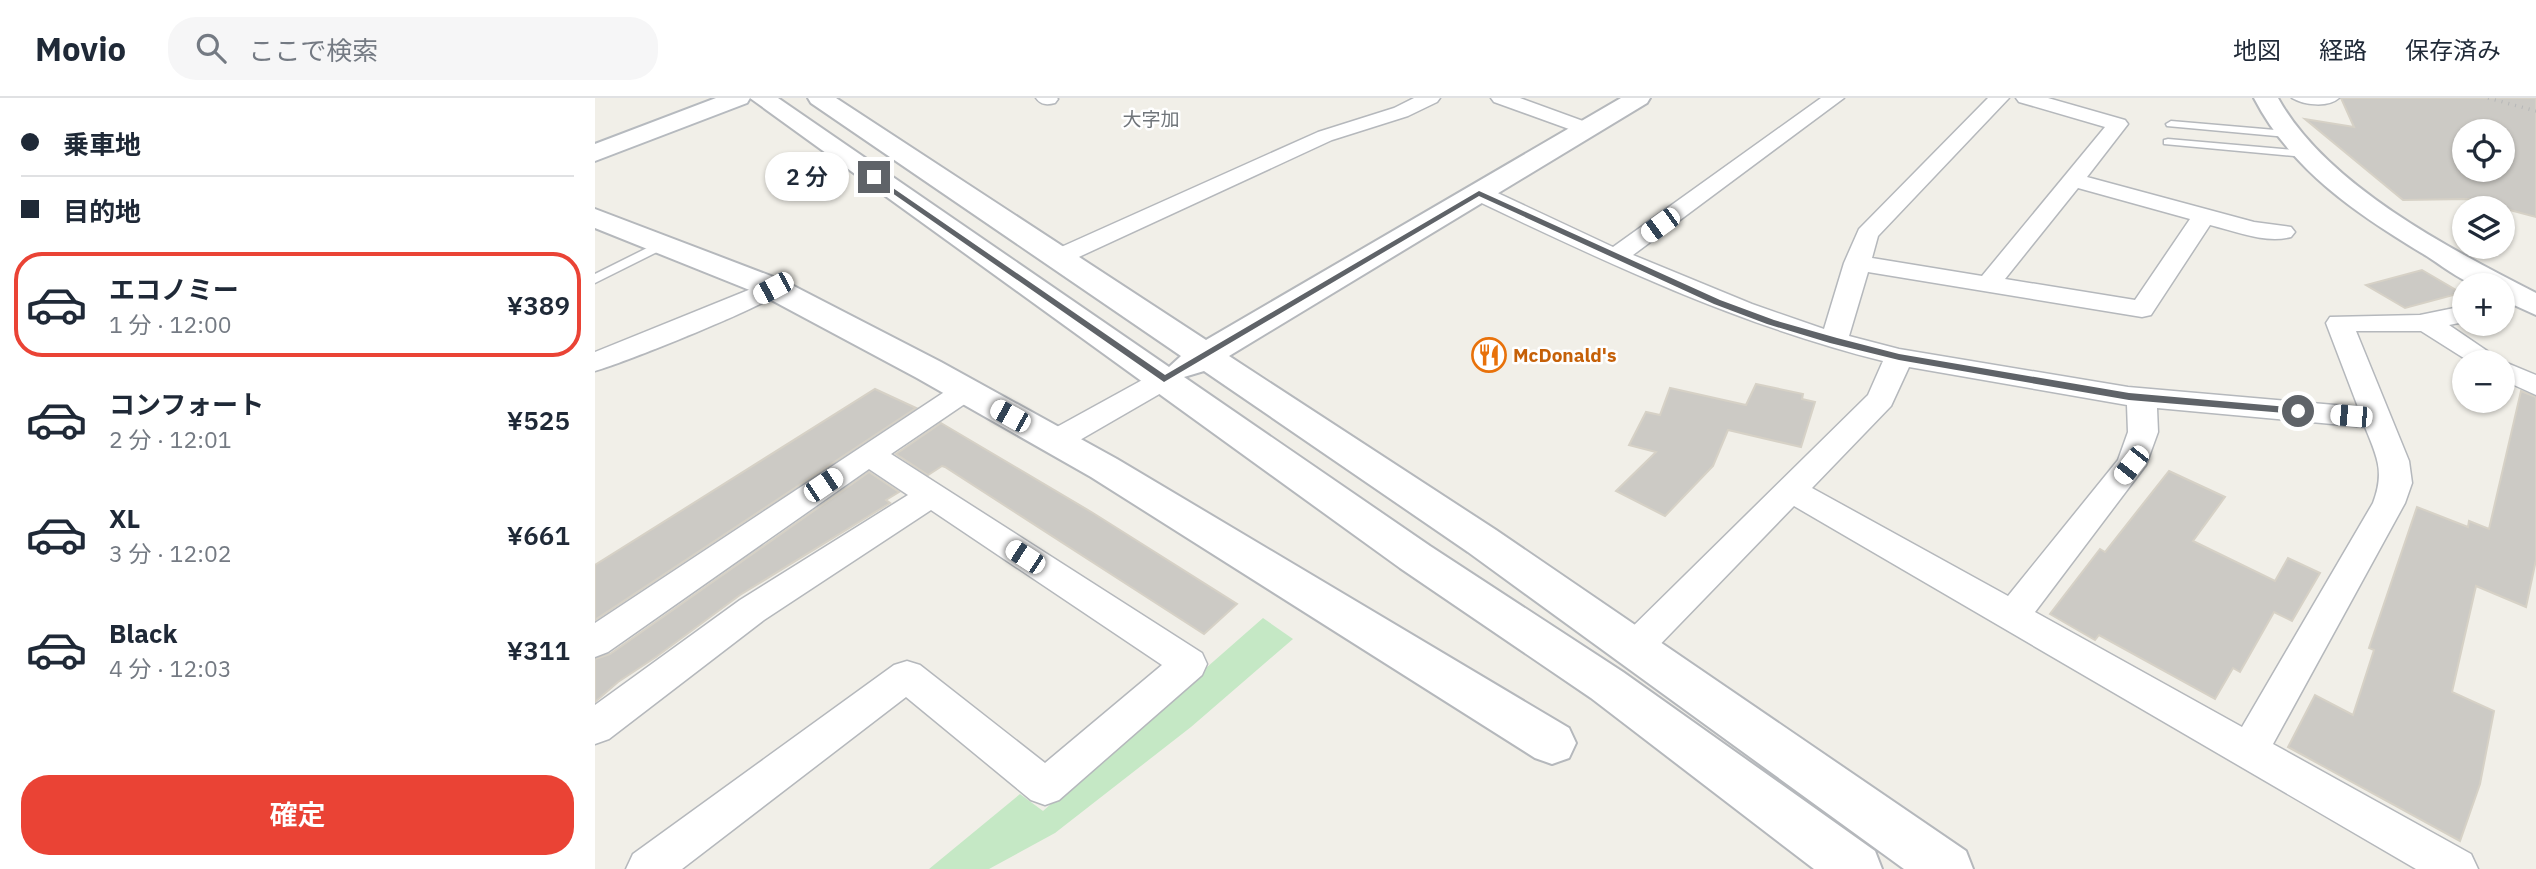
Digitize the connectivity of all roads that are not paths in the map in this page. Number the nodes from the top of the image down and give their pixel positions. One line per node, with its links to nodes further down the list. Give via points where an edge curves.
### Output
1 (737, 98): 17 (street)
2 (762, 98): 41 (street)
3 (820, 98): 25 (street)
4 (1430, 98): 25 (street, via 1325,136)
5 (1501, 98): 14 (street)
6 (1639, 98): 14 (street)
7 (1833, 98): 24 (street)
8 (1999, 98): 26 (street, via 1867,234)
9 (2026, 98): 18 (street, via 2119,124)
10 (2266, 98): 16 (street)
11 (2297, 98): 12 (lane, via 2328,103)
12 (2334, 98)
13 (2171, 124): 16 (lane)
14 (1587, 129): 19 (street)
15 (2168, 142): 16 (lane)
16 (2296, 144): 27 (street, via 2339,184)
17 (595, 153)
18 (2073, 180): 20 (street); 29 (street)
19 (1479, 193): 24 (street); 37 (street)
20 (2204, 216): 22 (street); 29 (street, via 2142,309)
21 (595, 218): 23 (street)
22 (2283, 232)
23 (661, 245): 28 (lane); 30 (street)
24 (1616, 256): 35 (street, via 1717,302)
25 (1059, 257): 37 (street)
26 (1856, 263): 29 (street); 35 (street)
27 (2476, 273)
28 (595, 279)
29 (1988, 284)
30 (773, 288): 39 (street); 43 (street)
31 (2515, 294): 32 (street)
32 (2536, 304)
33 (2452, 317): 34 (street)
34 (2426, 322): 36 (street); 45 (street, via 2339,323)
35 (1834, 341): 38 (street)
36 (2470, 350)
37 (1206, 356): 41 (street); 52 (street, via 1482,541)
38 (1899, 357): 44 (street); 48 (street, via 1881,399)
39 (595, 362)
40 (2515, 375): 42 (street)
41 (1164, 379): 46 (street); 57 (street, via 1415,557 1607,685)
42 (2536, 386)
43 (965, 391): 46 (street); 47 (street)
44 (2140, 397): 45 (street); 50 (street, via 2143,441 2131,465)
45 (2377, 418): 55 (street, via 2394,461 2396,483 2389,503)
46 (1055, 441): 54 (street)
47 (869, 454): 49 (street); 51 (street)
48 (1791, 490): 50 (street); 52 (street)
49 (931, 495): 53 (street, via 752,610); 56 (street, via 1189,664 1045,787 907,676)
50 (2013, 615): 55 (street)
51 (595, 642)
52 (1633, 649): 58 (street)
53 (595, 727)
54 (1552, 743)
55 (2249, 750): 59 (street)
56 (648, 869)
57 (1856, 869)
58 (1947, 869)
59 (2456, 869)

